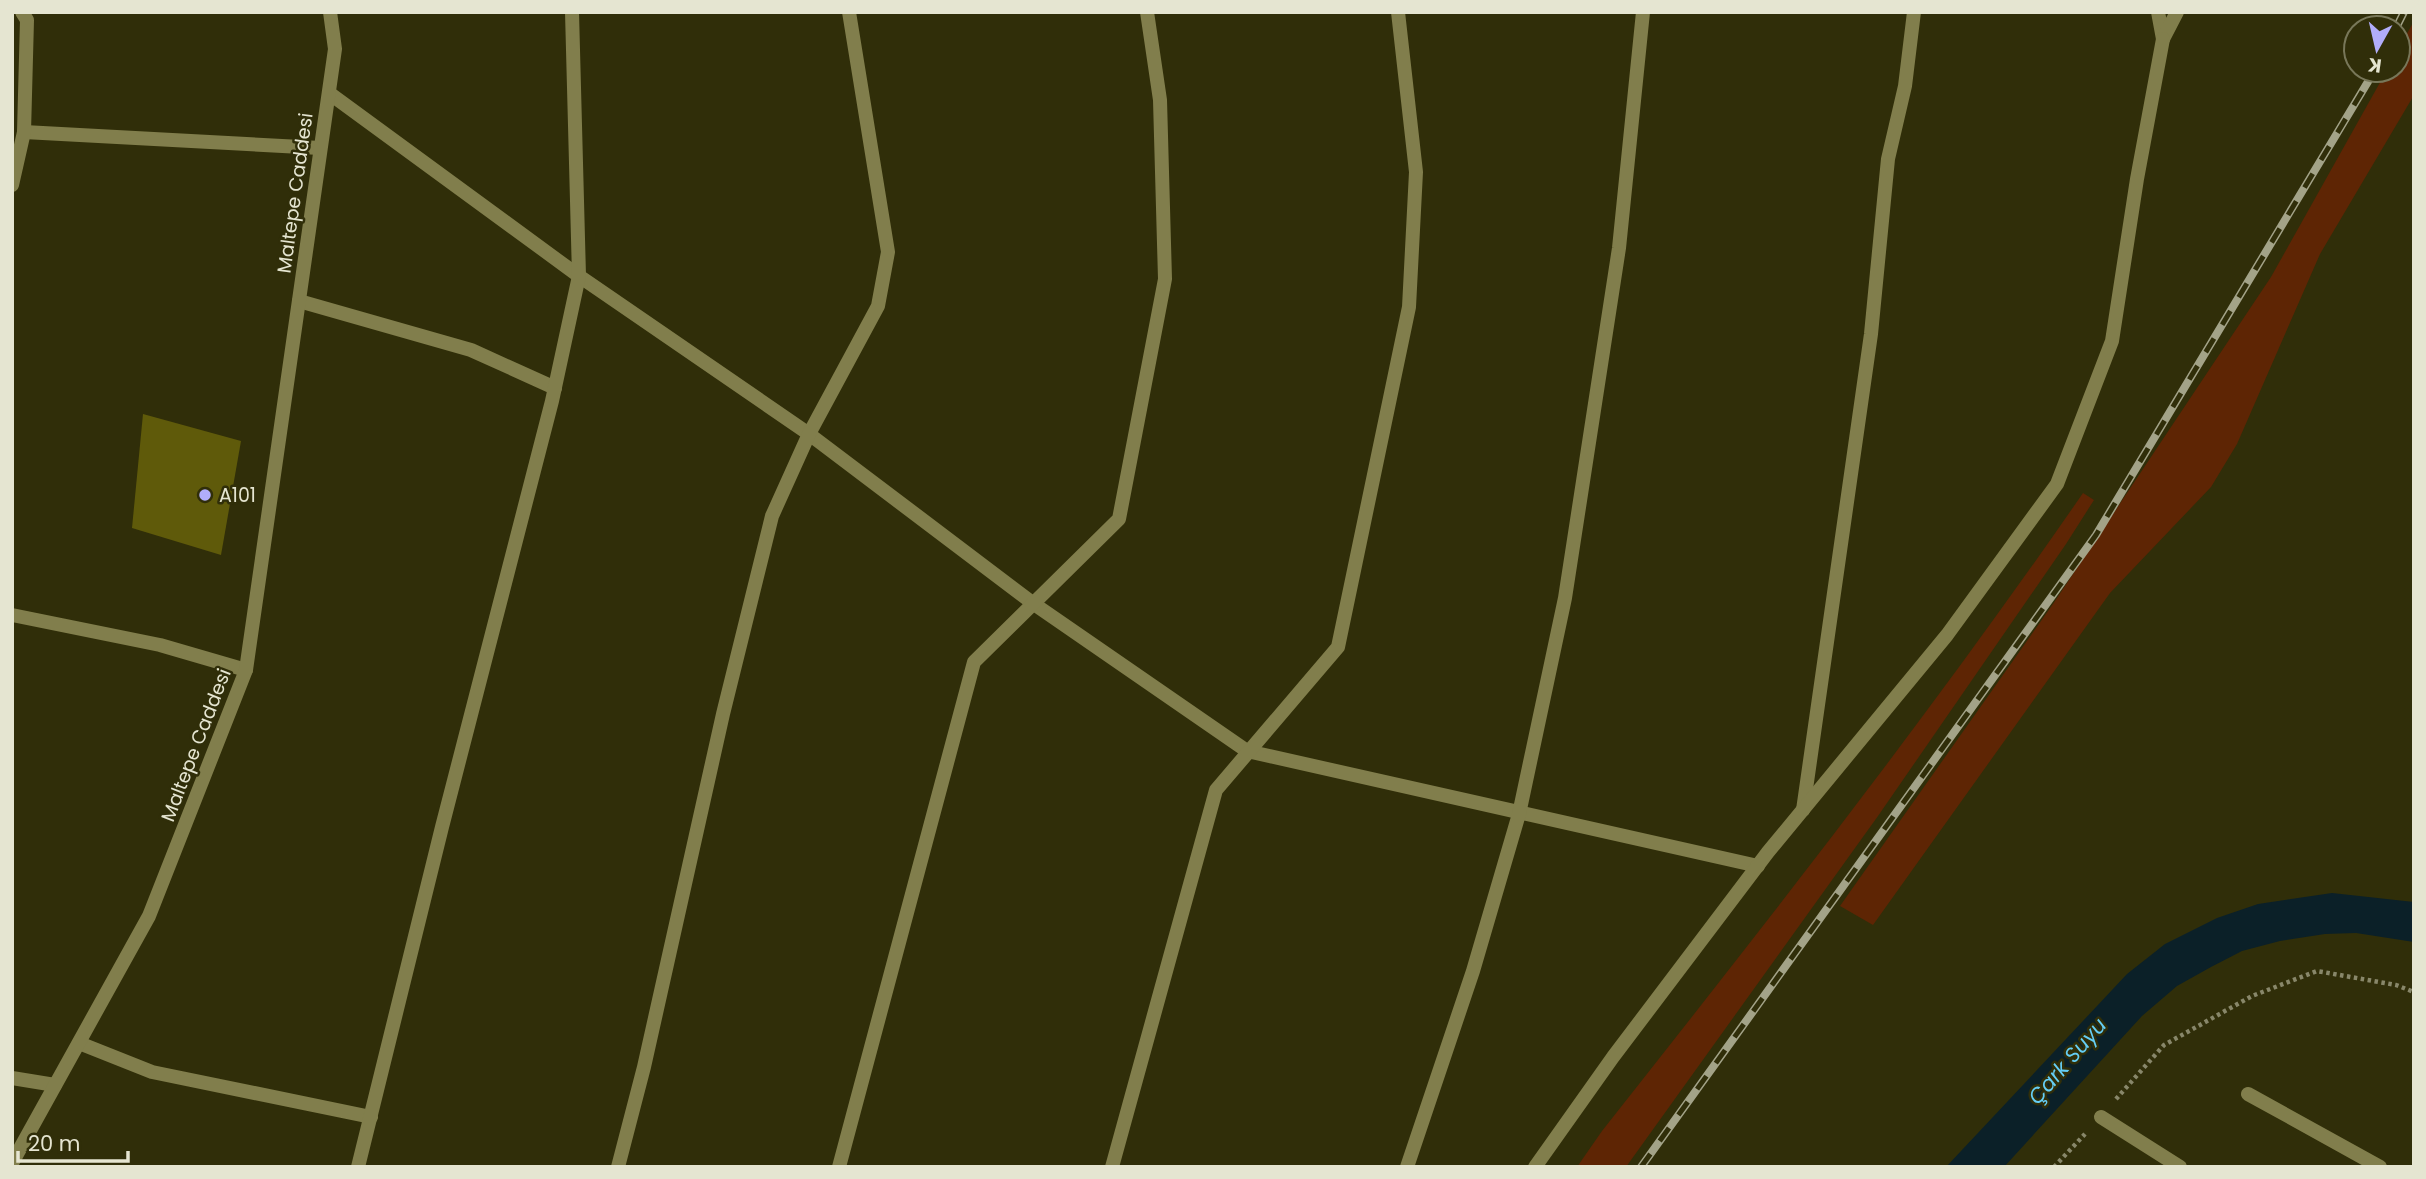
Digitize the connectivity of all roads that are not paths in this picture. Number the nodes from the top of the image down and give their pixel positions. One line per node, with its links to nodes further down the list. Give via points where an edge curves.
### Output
1 (22, 12): 13 (street, via 27,20)
2 (330, 12): 12 (street, Maltepe Caddesi, via 335,49)
3 (572, 12): 16 (street)
4 (849, 12): 19 (street, via 888,252 878,306)
5 (1147, 12): 20 (street, via 1160,100 1163,292 1119,519)
6 (1398, 12): 23 (street, via 1416,172 1409,307 1338,647)
7 (1643, 12): 25 (street, via 1619,248 1565,598)
8 (1914, 12): 24 (street, via 1905,86 1888,159 1871,334)
9 (2158, 12): 11 (street)
10 (2177, 12): 11 (street)
11 (2163, 39): 24 (street, via 2112,341 2057,484 1947,635)
12 (329, 93): 14 (street, Maltepe Caddesi); 16 (street)
13 (24, 132): 14 (street); 15 (street)
14 (320, 148): 17 (street, Maltepe Caddesi)
15 (12, 185)
16 (579, 276): 18 (street); 19 (street)
17 (299, 301): 18 (street, via 471,350); 22 (street, Maltepe Caddesi)
18 (555, 388): 31 (street)
19 (809, 435): 20 (street); 35 (street, via 772,516)
20 (1034, 604): 23 (street); 36 (street, via 974,662)
21 (12, 615): 22 (street, via 160,645)
22 (246, 670): 27 (street, Maltepe Caddesi, via 149,916)
23 (1247, 751): 25 (street); 37 (street, via 1216,790)
24 (1802, 810): 26 (street)
25 (1519, 814): 26 (street); 38 (street, via 1473,971)
26 (1758, 866): 39 (street)
27 (79, 1043): 29 (street, Maltepe Caddesi); 31 (street, via 152,1072)
28 (12, 1078): 29 (street)
29 (55, 1085): 33 (street, Maltepe Caddesi)
30 (2248, 1094): 41 (street)
31 (371, 1117): 34 (street)
32 (2101, 1117): 40 (street)
33 (12, 1163)
34 (358, 1167)
35 (618, 1167)
36 (839, 1167)
37 (1112, 1167)
38 (1407, 1167)
39 (1535, 1167)
40 (2180, 1167)
41 (2380, 1167)

